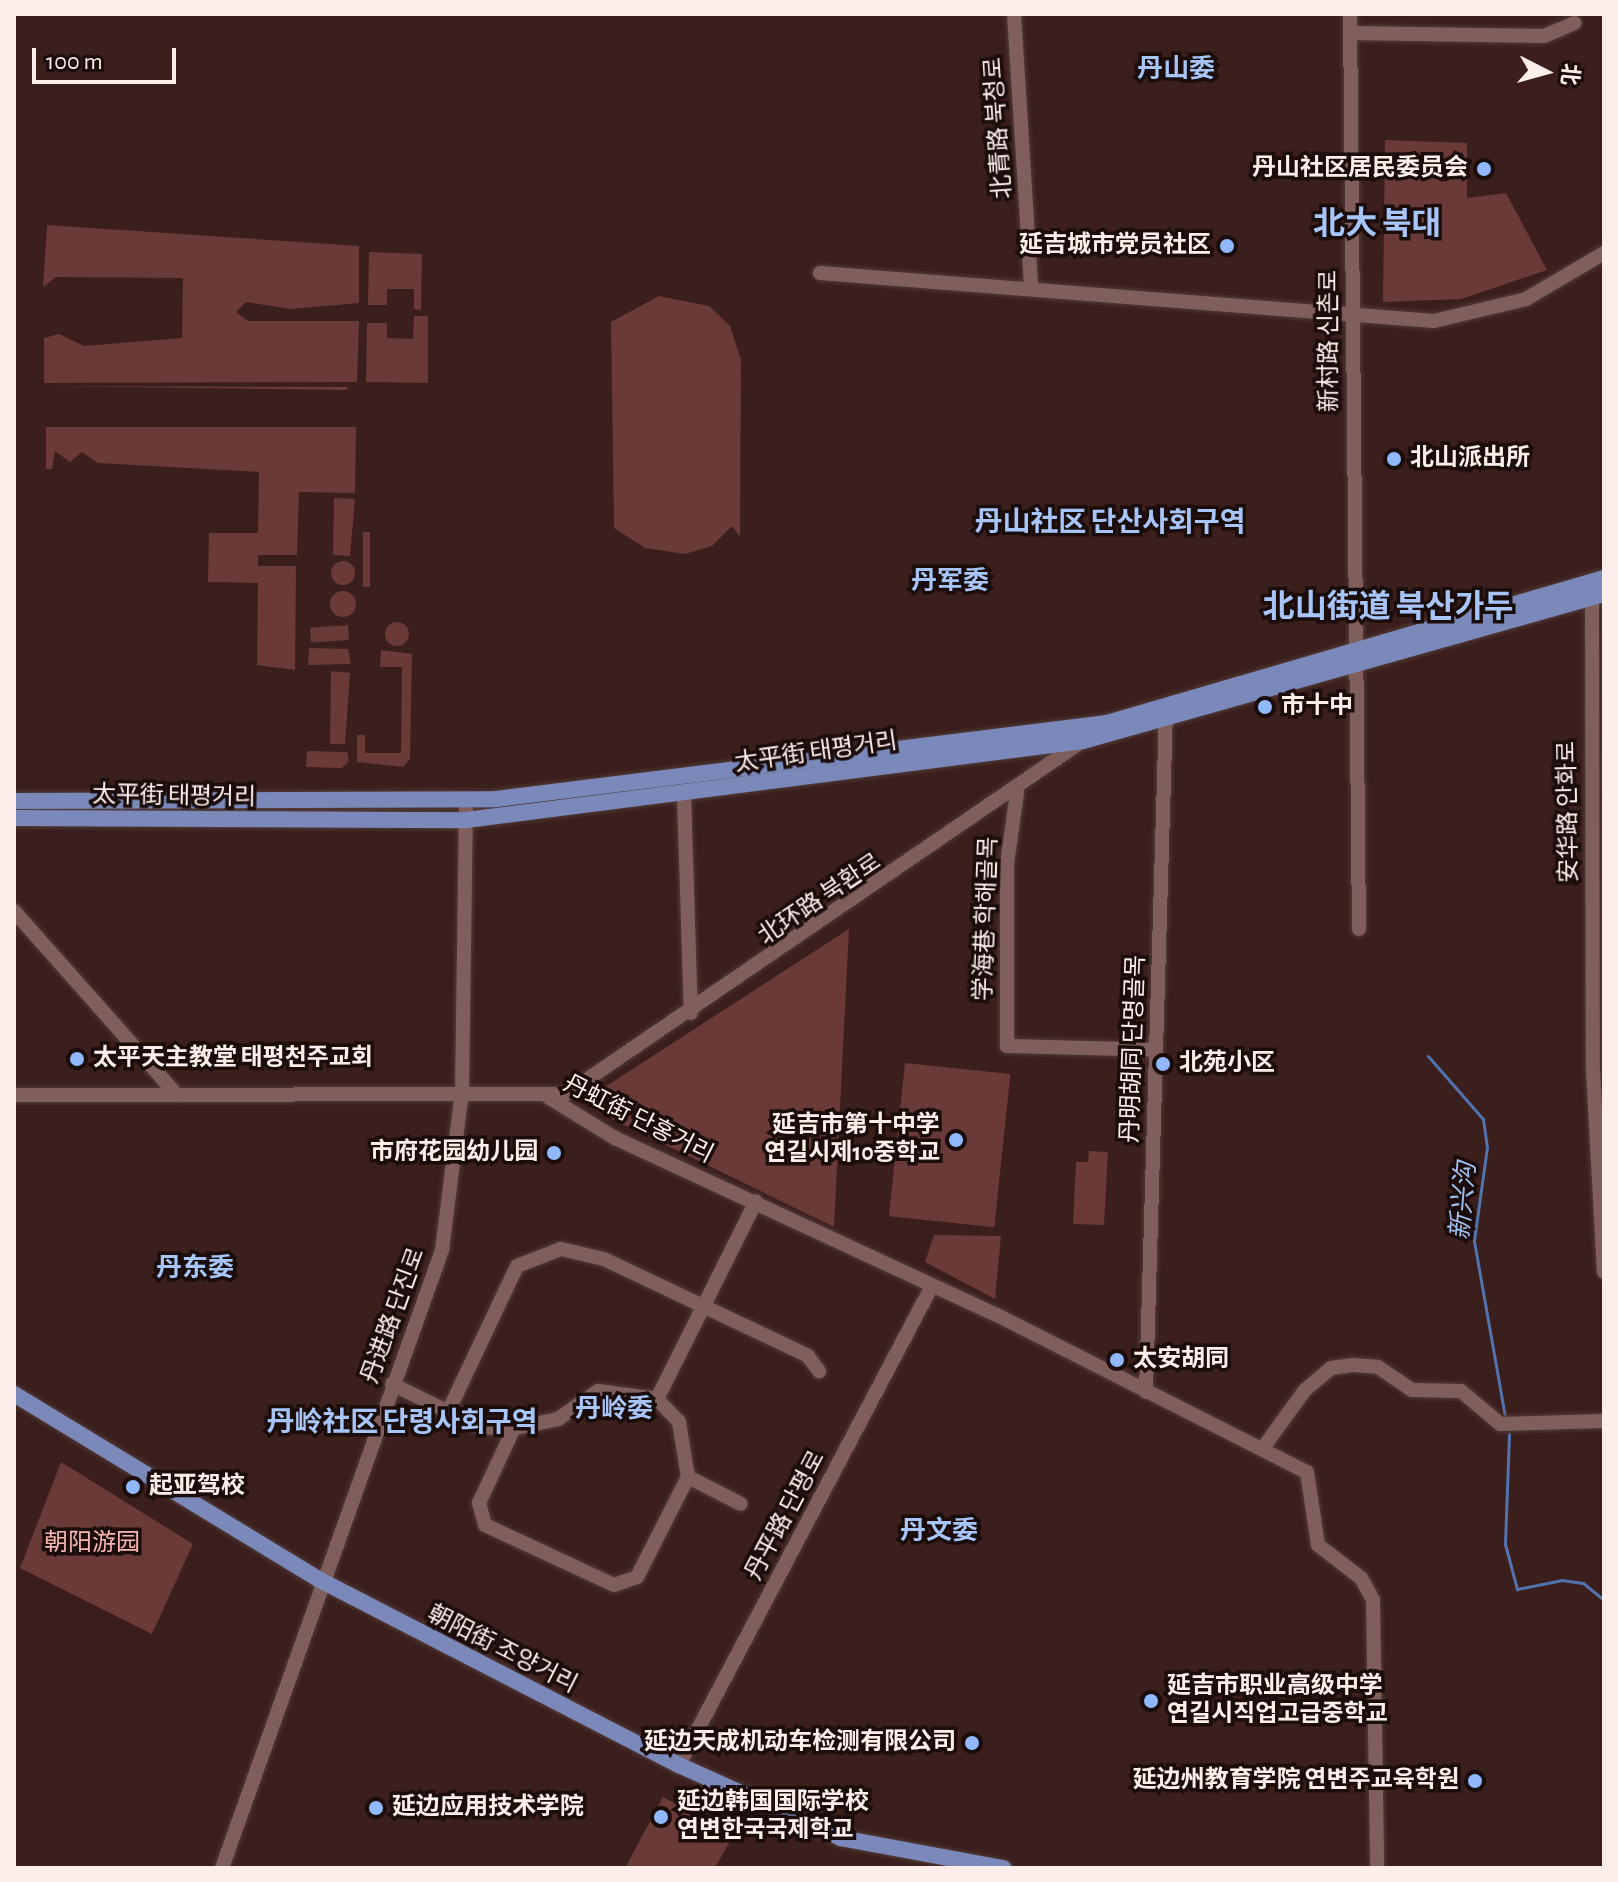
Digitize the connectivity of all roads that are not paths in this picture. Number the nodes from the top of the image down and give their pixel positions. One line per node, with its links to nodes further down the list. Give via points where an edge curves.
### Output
1 (1014, 14): 7 (street, 北青路 북청로)
2 (1350, 14): 4 (street, 新村路 신촌로)
3 (1574, 23): 4 (street, via 1544,36)
4 (1350, 33): 8 (street, 新村路 신촌로)
5 (1604, 253): 8 (street, via 1526,299 1479,313 1434,321)
6 (820, 273): 7 (street)
7 (1031, 288): 8 (street)
8 (1352, 317): 10 (street, 新村路 신촌로)
9 (1598, 588): 10 (main road, 太平街 태평거리); 23 (street, 安华路 안화로, via 1589,816)
10 (1355, 659): 11 (main road, 太平街 태평거리); 21 (street, 新村路 신촌로)
11 (1166, 715): 12 (main road, 太平街 태평거리); 13 (main road, 太平街 태평거리); 24 (street, 丹明胡同 단명골목)
12 (1107, 723): 13 (street, 北环路 북환로); 17 (main road, 太平街 태평거리)
13 (1083, 741): 14 (street, 北环路 북환로); 15 (main road, 太平街 태평거리)
14 (1017, 793): 22 (street, 北环路 북환로); 24 (street, 学海巷 학해골목, via 1007,864 1007,1046)
15 (684, 795): 19 (main road, 太平街 태평거리); 22 (street)
16 (14, 801): 17 (main road, 太平街 태평거리)
17 (466, 801): 19 (street, 丹进路 단진로)
18 (14, 818): 19 (main road, 太平街 태평거리)
19 (466, 820): 25 (street, 丹进路 단진로)
20 (14, 911): 27 (street)
21 (1359, 929)
22 (691, 1013): 28 (street, 北环路 북환로, via 573,1090)
23 (1601, 1042): 30 (street, 安华路 안화로, via 1593,1070)
24 (1156, 1050): 35 (street, 丹明胡同 단명골목)
25 (462, 1092): 27 (street, 丹虹街 단홍거리); 28 (street, 丹虹街 단홍거리); 34 (street, 丹进路 단진로, via 442,1250)
26 (14, 1095): 27 (street, 丹虹街 단홍거리)
27 (177, 1095)
28 (548, 1097): 29 (street, 丹虹街 단홍거리, via 615,1138)
29 (756, 1201): 31 (street, 丹虹街 단홍거리); 32 (street)
30 (1604, 1272)
31 (932, 1286): 35 (street, 丹虹街 단홍거리); 45 (street, 丹平路 단평로)
32 (703, 1306): 33 (street, via 808,1356); 37 (street); 38 (street, via 583,1251 527,1257 509,1278)
33 (819, 1371)
34 (392, 1384): 38 (street); 44 (street, 丹进路 단진로)
35 (1146, 1392): 41 (street, 丹虹街 단홍거리)
36 (14, 1394): 44 (main road, 朝阳街 조양거리)
37 (657, 1399): 40 (street, via 598,1391 558,1419); 42 (street, via 679,1422)
38 (448, 1412): 40 (street)
39 (1604, 1421): 41 (street, via 1500,1424 1461,1391 1412,1390 1378,1367 1352,1365 1331,1368 1305,1390)
40 (513, 1430): 42 (street, via 479,1503 485,1525 614,1585 637,1577)
41 (1263, 1448): 48 (street, 丹虹街 단홍거리, via 1307,1472 1318,1545 1361,1578 1373,1600)
42 (688, 1477): 43 (street)
43 (741, 1504)
44 (320, 1580): 45 (main road, 朝阳街 조양거리); 46 (street, 丹进路 단진로)
45 (679, 1765): 47 (main road, 朝阳街 조양거리, via 841,1838)
46 (222, 1868)
47 (1003, 1868)
48 (1377, 1868)

